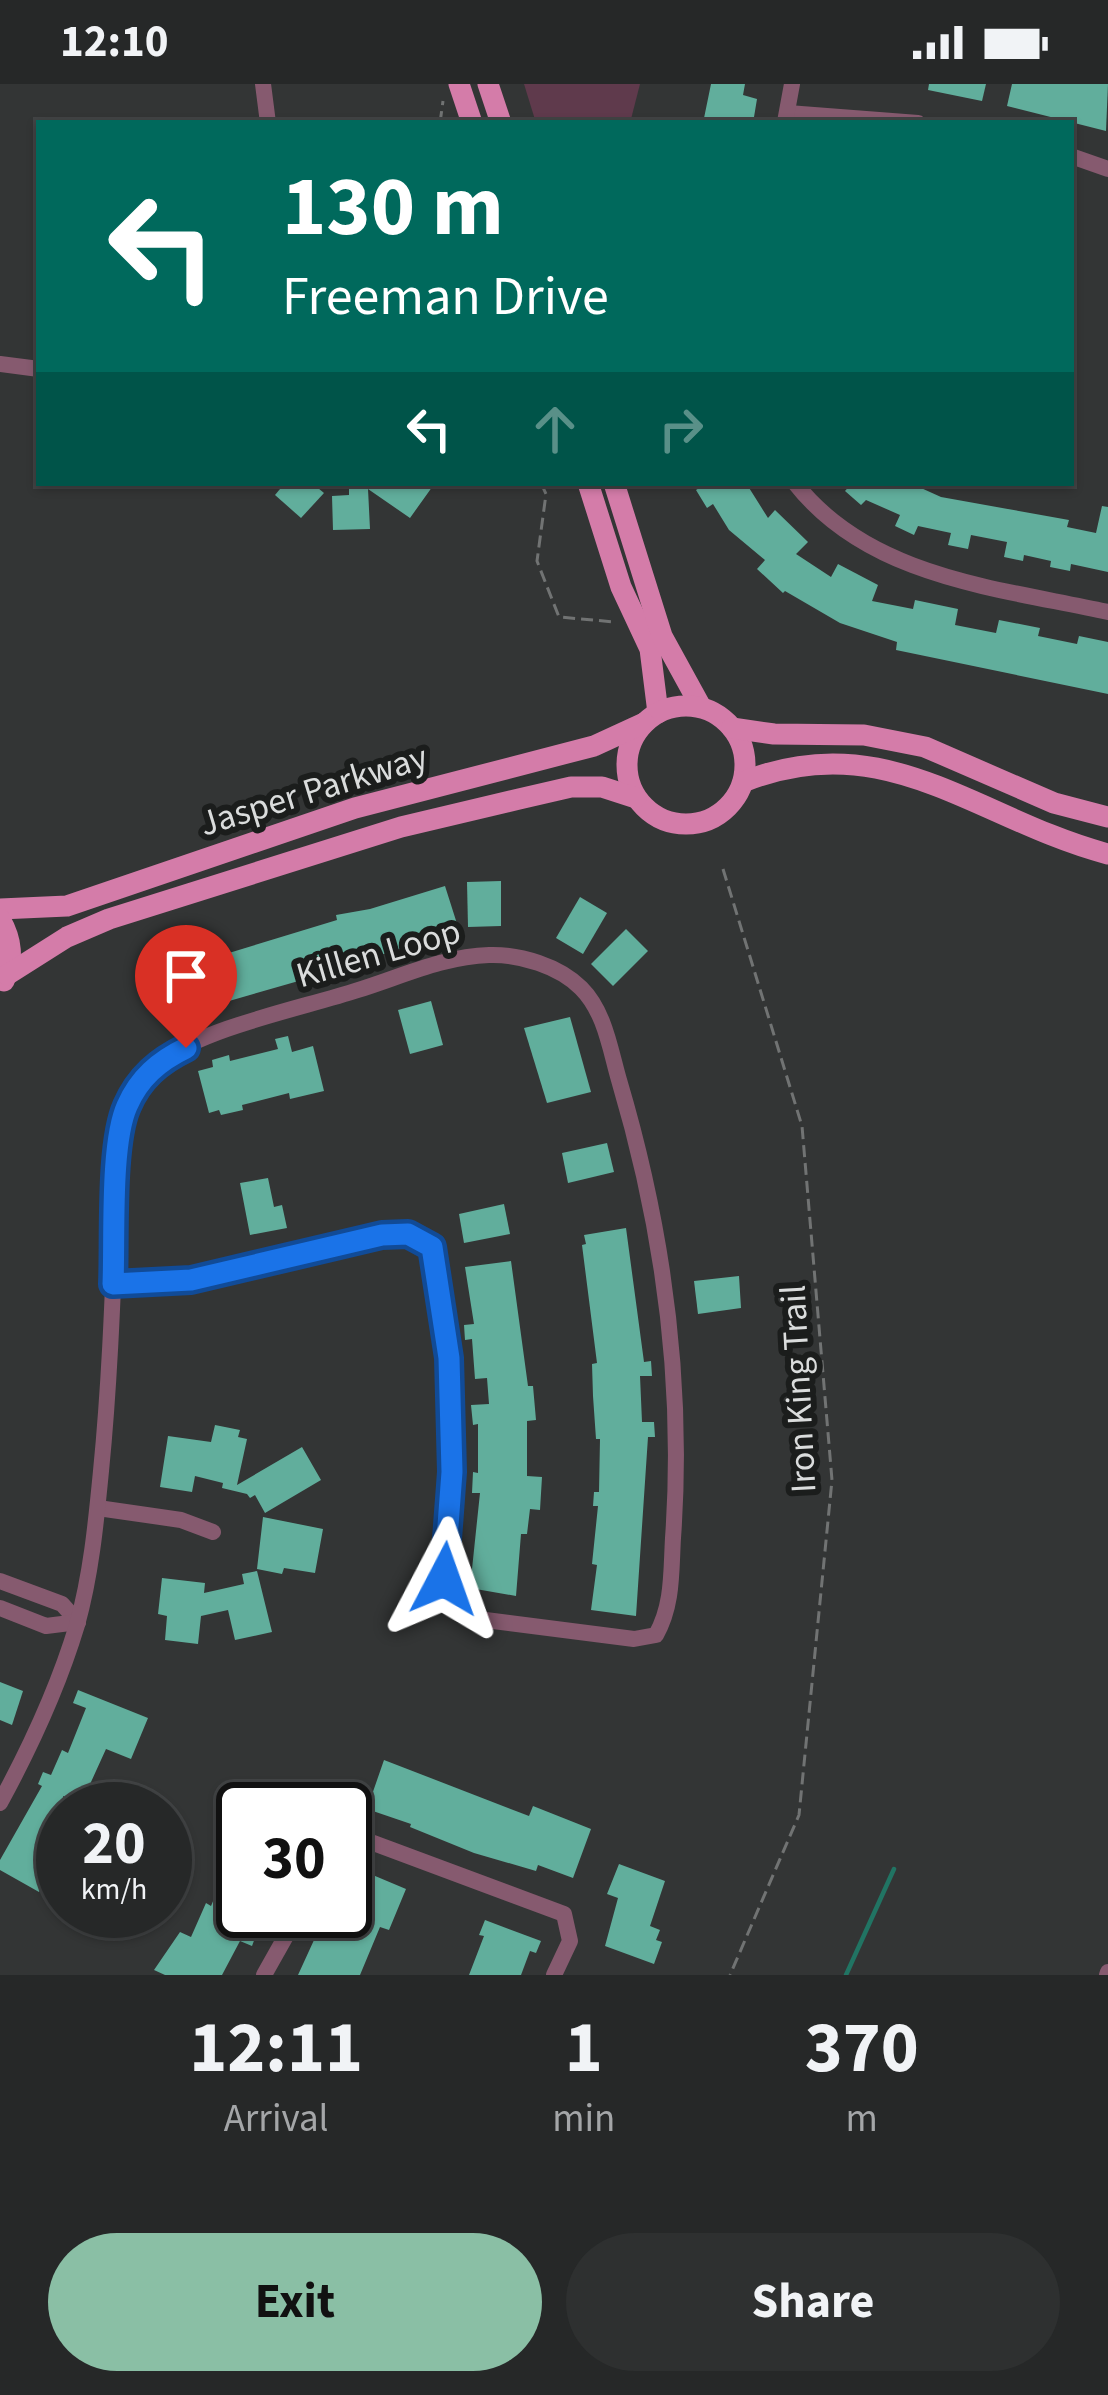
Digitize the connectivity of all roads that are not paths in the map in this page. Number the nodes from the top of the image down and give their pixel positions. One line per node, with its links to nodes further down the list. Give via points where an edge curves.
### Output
1 (459, 84): 7 (main road)
2 (488, 84): 8 (main road)
3 (792, 84): 5 (street)
4 (266, 85): 6 (street)
5 (787, 118): 9 (street)
6 (268, 120)
7 (471, 120)
8 (499, 120)
9 (840, 120)
10 (1074, 157): 11 (street)
11 (1108, 169)
12 (0, 364): 13 (street)
13 (36, 369)
14 (589, 486): 19 (main road, via 650,649)
15 (615, 486): 18 (main road, via 662,636)
16 (797, 486): 17 (street, via 856,538 901,563)
17 (1108, 612)
18 (700, 707): 19 (main road, via 671,707); 20 (main road)
19 (651, 718): 22 (main road, via 627,759); 25 (main road, Jasper Parkway, via 594,746 355,808 67,906)
20 (733, 728): 21 (main road, via 746,763); 23 (main road, via 925,747)
21 (743, 782): 22 (main road, via 722,814 686,825 666,822); 24 (main road, via 828,762 901,771)
22 (636, 798): 27 (main road, Jasper Parkway, via 571,788 401,827 109,919)
23 (1108, 818)
24 (1108, 854)
25 (0, 909)
26 (0, 920): 27 (main road, via 12,957)
27 (4, 981)
28 (113, 1284): 28 (street, Killen Loop, via 125,1108 162,1060 209,1036 465,956 524,958 580,988 601,1016 638,1143 669,1320 676,1493 668,1613 656,1635 470,1618 452,1608 444,1579 449,1358 432,1247 408,1234 382,1235 191,1280); 29 (street, Killen Loop)
29 (98, 1508): 30 (street); 33 (street, Killen Loop)
30 (213, 1532)
31 (0, 1581): 33 (street, via 62,1604)
32 (0, 1608): 33 (street, via 46,1625)
33 (77, 1622): 34 (street, Killen Loop, via 33,1742)
34 (0, 1803)
35 (372, 1842): 38 (street, via 564,1913 570,1941)
36 (285, 1938): 37 (street)
37 (264, 1975)
38 (554, 1975)

